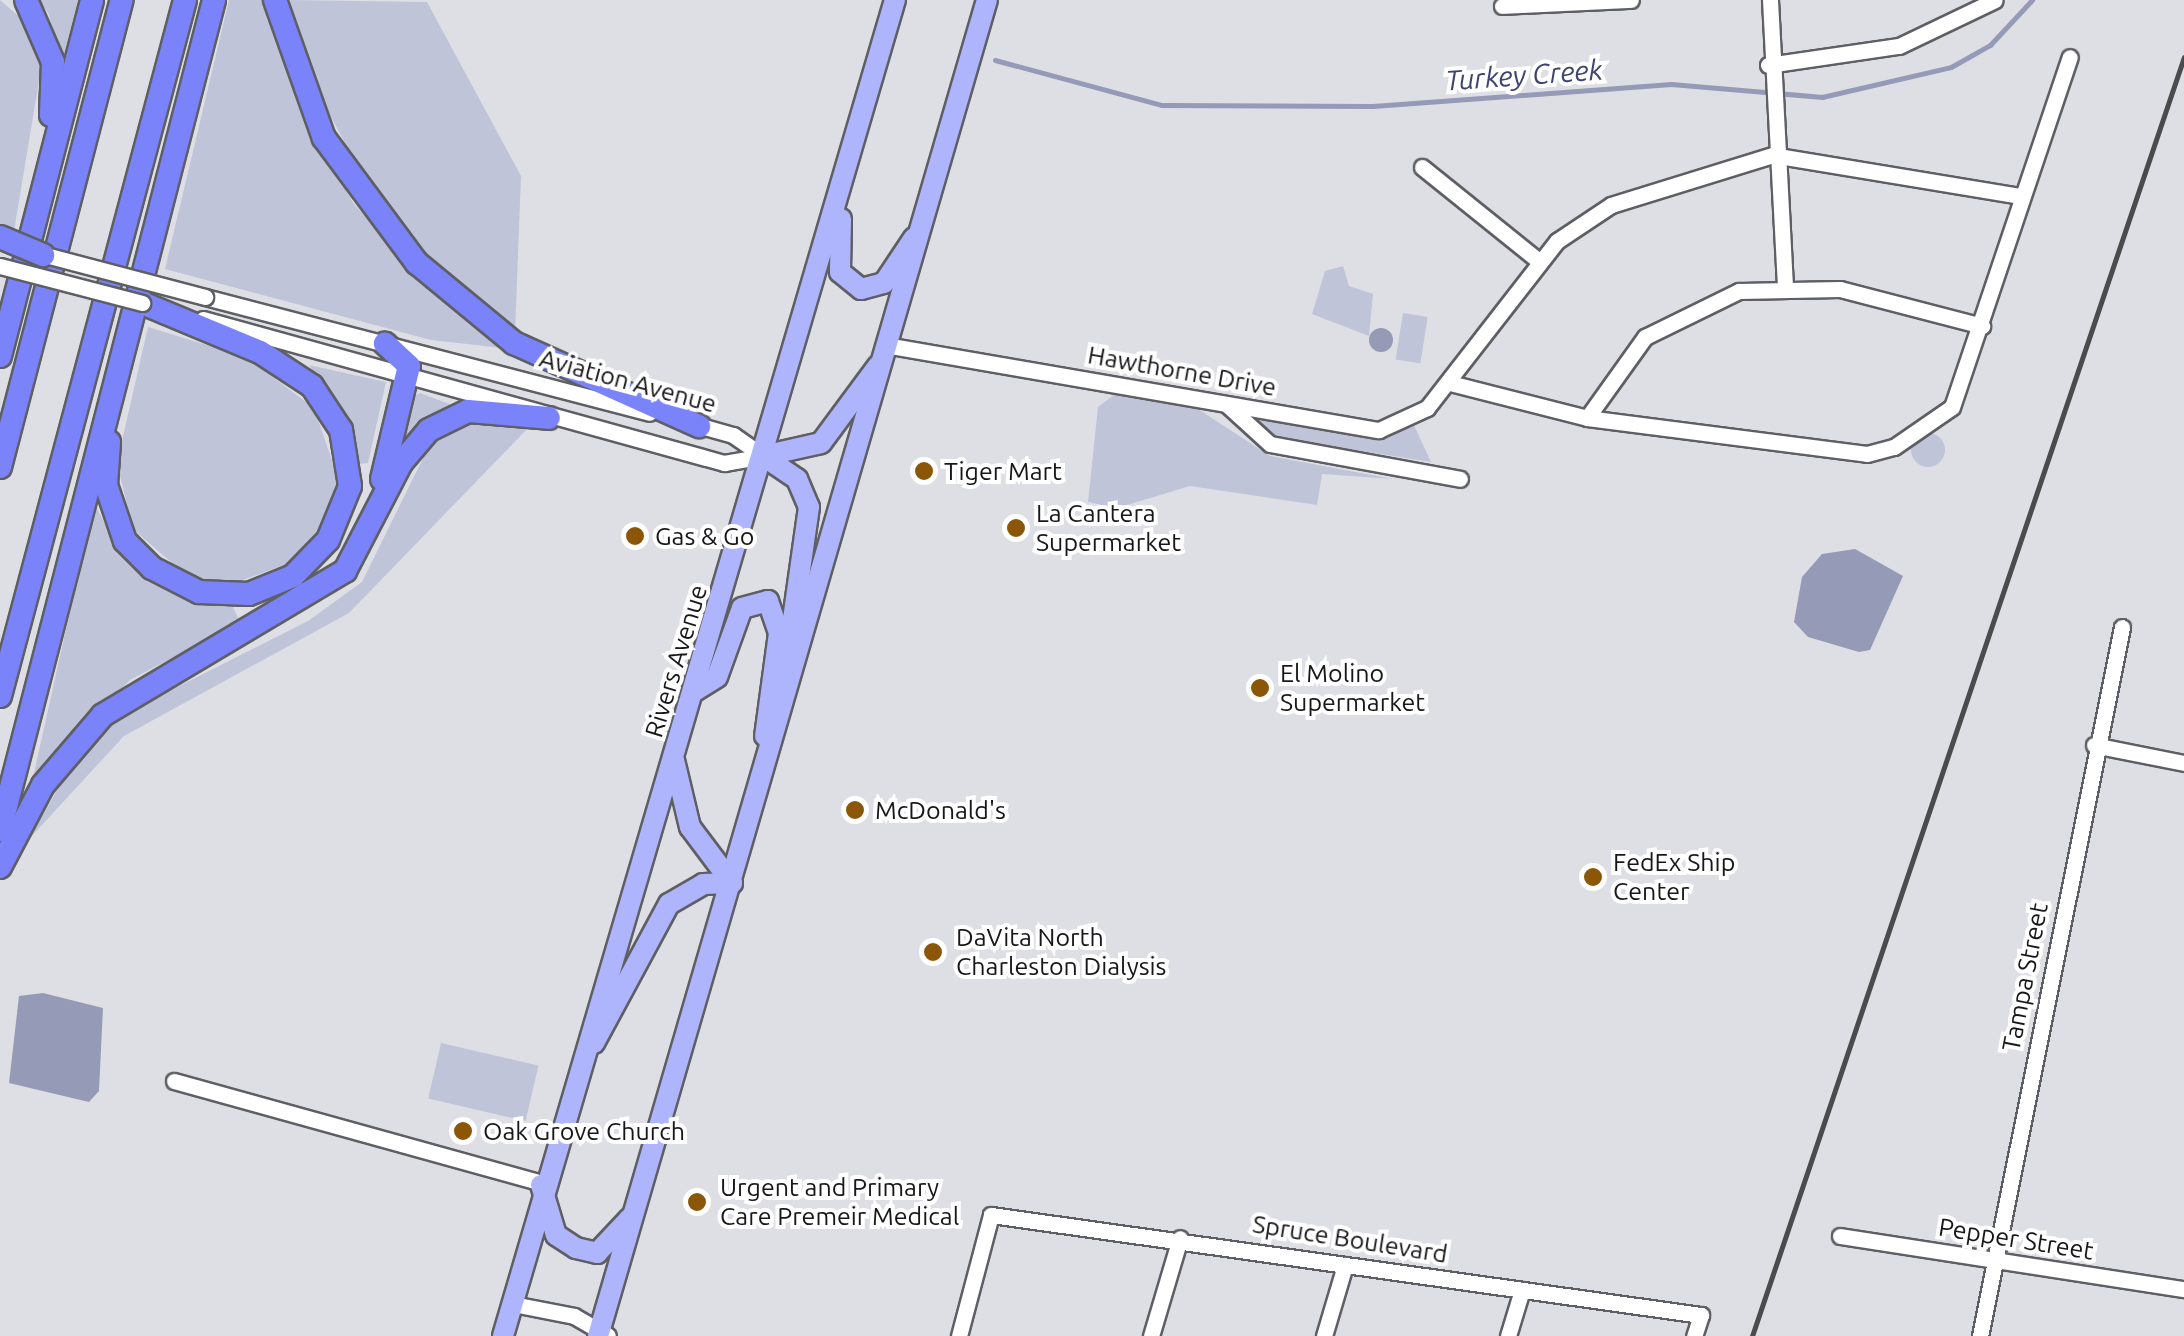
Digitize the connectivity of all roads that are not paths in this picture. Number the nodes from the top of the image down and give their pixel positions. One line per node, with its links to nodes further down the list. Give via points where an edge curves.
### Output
1 (26, 0): 21 (highway, via 54,62)
2 (92, 0): 21 (highway)
3 (122, 0): 41 (highway)
4 (185, 0): 46 (highway)
5 (214, 0): 29 (highway)
6 (276, 0): 39 (highway, via 324,138 407,253 514,342)
7 (895, 0): 16 (main road, Rivers Avenue)
8 (987, 0): 20 (main road)
9 (1616, 0): 10 (street); 13 (street)
10 (1631, 0)
11 (1770, 0): 15 (street)
12 (1994, 0): 15 (street, via 1899,46)
13 (1502, 6)
14 (2070, 57): 19 (street)
15 (1768, 71): 17 (street)
16 (856, 123): 20 (main road, via 836,243 845,278 861,289 884,283); 40 (main road, Rivers Avenue)
17 (1773, 155): 19 (street, Hawthorne Drive); 24 (street, Hawthorne Drive, via 1611,205); 26 (street)
18 (1422, 167): 24 (street)
19 (2020, 196): 30 (street)
20 (929, 214): 32 (main road)
21 (33, 229): 33 (highway)
22 (0, 240): 23 (highway, bridge)
23 (43, 255): 31 (street, Aviation Avenue, bridge)
24 (1540, 262): 35 (street, Hawthorne Drive)
25 (0, 266): 27 (street, bridge)
26 (1785, 284): 30 (street, via 1840,289); 38 (street, via 1739,291 1658,328 1612,372)
27 (142, 303): 28 (highway)
28 (198, 322): 29 (highway, via 312,386 347,456 350,486 328,540 293,576 249,594 183,588 140,557 115,519 107,462); 34 (street, Aviation Avenue)
29 (128, 323): 52 (highway)
30 (1982, 326): 38 (street, via 1952,407 1867,454)
31 (386, 344): 34 (highway, via 403,354); 39 (street, Aviation Avenue)
32 (891, 346): 36 (street, Hawthorne Drive); 40 (main road, via 829,436); 47 (main road)
33 (0, 356)
34 (408, 373): 37 (street, Aviation Avenue); 43 (highway)
35 (1450, 383): 36 (street, Hawthorne Drive, via 1400,425 1379,430); 38 (street)
36 (1226, 404): 42 (street, via 1270,444)
37 (549, 418): 40 (street, Aviation Avenue, via 724,463); 43 (highway, via 468,411 430,430 401,463)
38 (1587, 418)
39 (699, 426): 40 (street, Aviation Avenue)
40 (762, 456): 45 (main road, Rivers Avenue); 47 (main road, via 796,479 810,522)
41 (0, 467)
42 (1460, 479)
43 (370, 527): 53 (highway, via 346,571 310,600 181,661 103,715 43,785)
44 (2122, 627): 48 (street, Tampa Street)
45 (694, 692): 49 (main road, Rivers Avenue); 51 (main road, via 717,676 742,608 772,604 779,634)
46 (0, 696)
47 (779, 724): 51 (main road)
48 (2094, 746): 50 (street); 61 (street, Tampa Street)
49 (673, 758): 54 (main road, via 700,849); 56 (main road, Rivers Avenue)
50 (2184, 762)
51 (756, 802): 54 (main road)
52 (0, 830)
53 (0, 867)
54 (732, 883): 56 (main road, via 689,889 648,928); 58 (main road)
55 (174, 1082): 57 (street)
56 (571, 1082): 57 (main road, Rivers Avenue)
57 (541, 1183): 58 (main road, via 556,1235 576,1248 597,1252); 65 (main road, Rivers Avenue)
58 (634, 1213): 66 (main road)
59 (1840, 1236): 61 (street, Pepper Street)
60 (1180, 1238): 62 (street, Spruce Boulevard); 68 (street, Spruce Boulevard, via 990,1216); 69 (street)
61 (1996, 1264): 64 (street, Pepper Street); 73 (street, Tampa Street)
62 (1345, 1265): 63 (street, Spruce Boulevard); 70 (street)
63 (1522, 1290): 71 (street); 72 (street, Spruce Boulevard, via 1701,1315)
64 (2184, 1290)
65 (513, 1304): 66 (street); 67 (main road, Rivers Avenue)
66 (602, 1334)
67 (503, 1336)
68 (959, 1336)
69 (1150, 1336)
70 (1324, 1336)
71 (1508, 1336)
72 (1694, 1336)
73 (1980, 1336)

